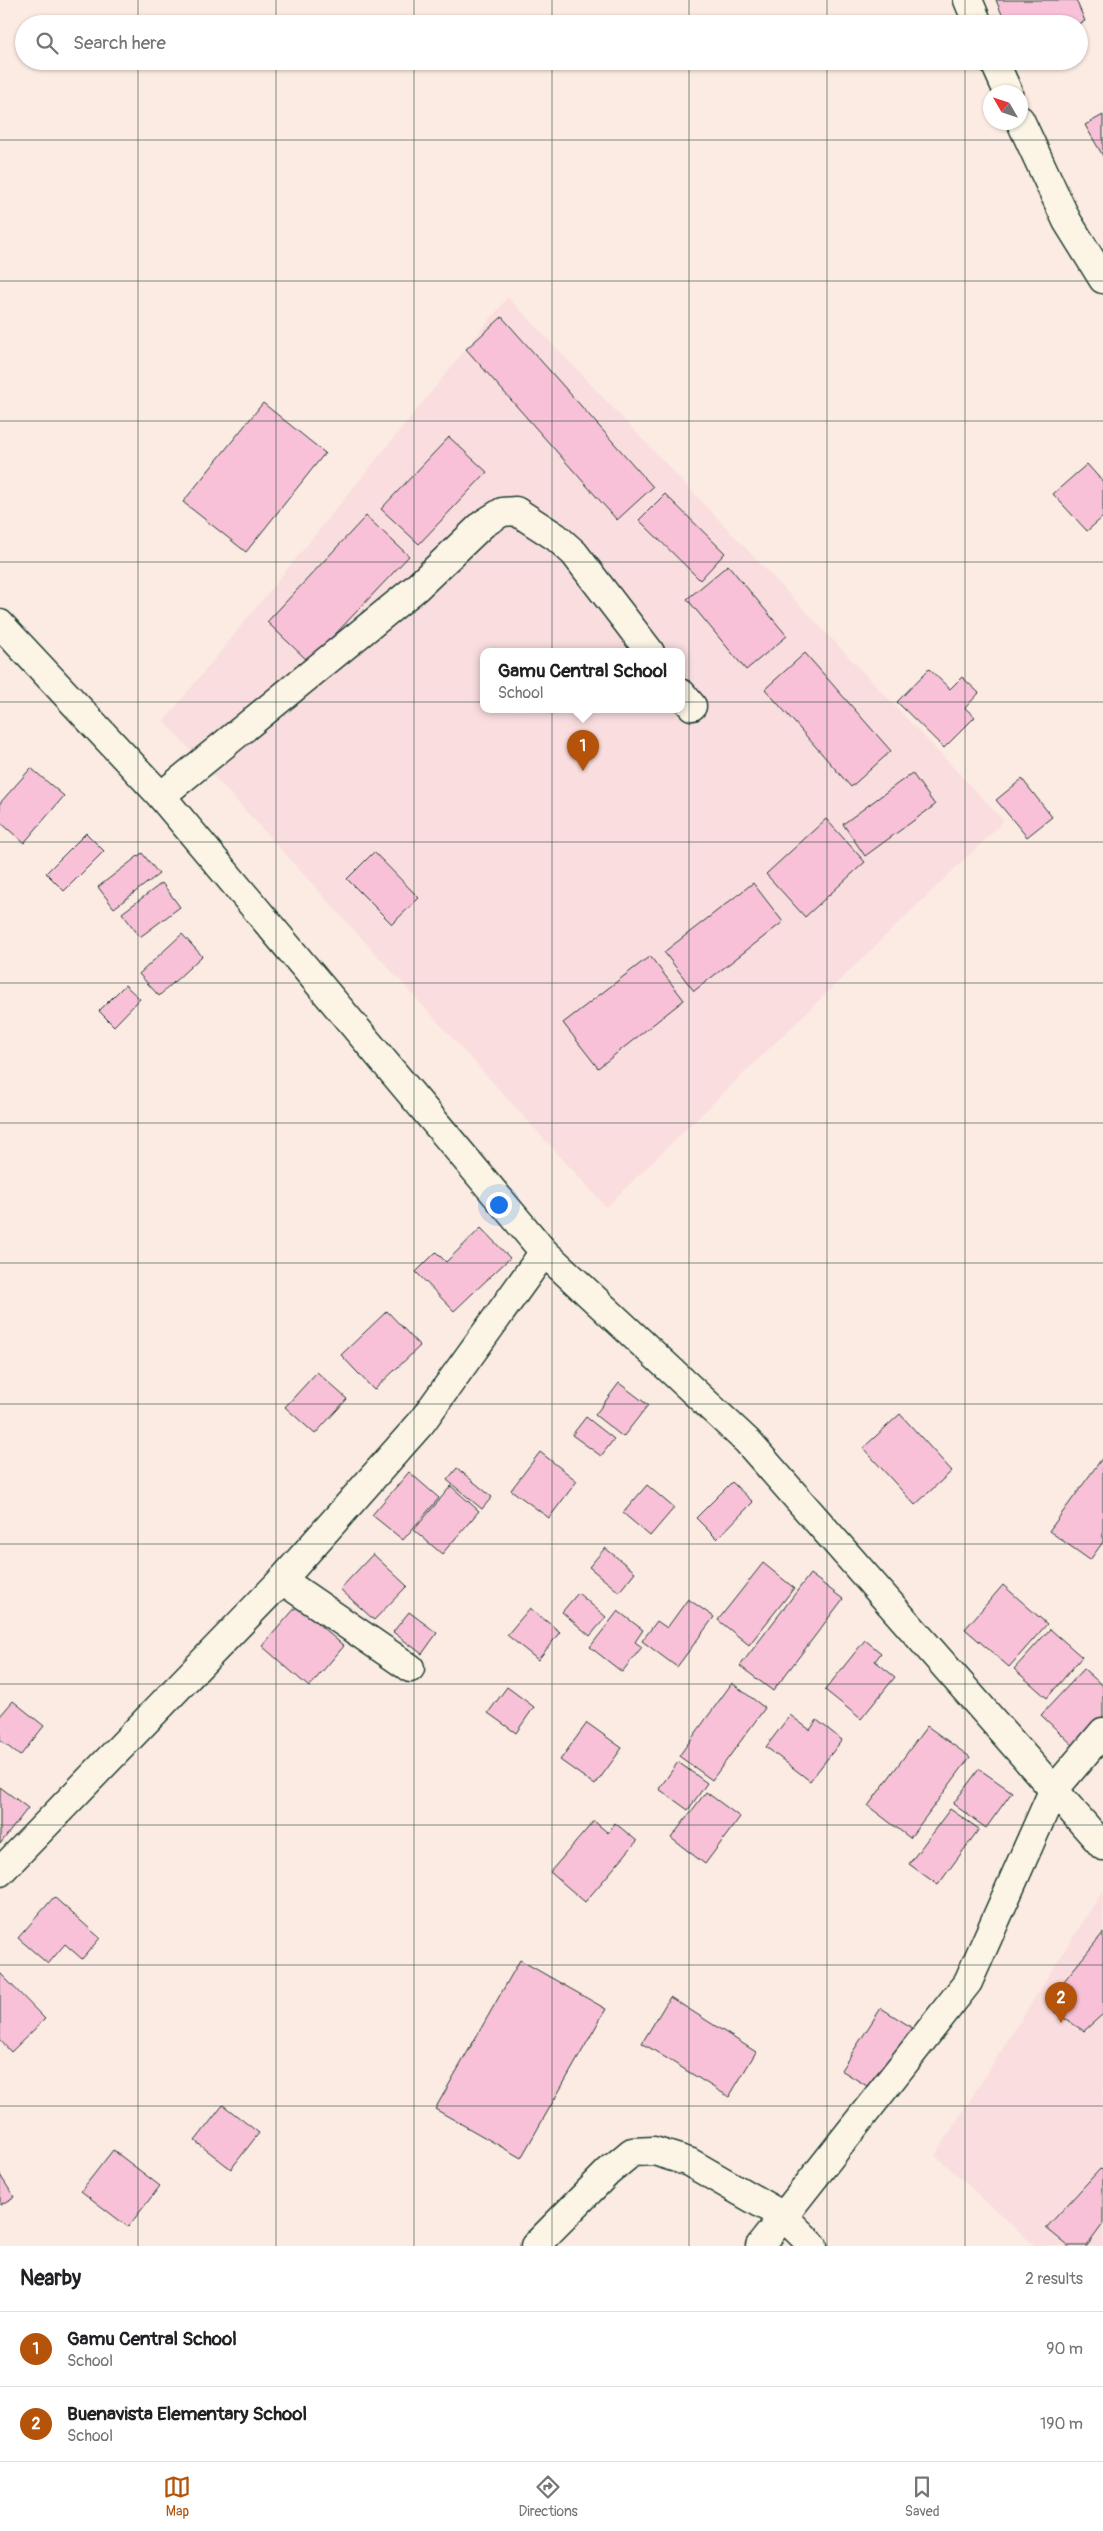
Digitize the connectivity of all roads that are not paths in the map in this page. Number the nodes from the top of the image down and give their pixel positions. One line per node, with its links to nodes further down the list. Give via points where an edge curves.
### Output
1 (968, 0): 2 (street)
2 (974, 15)
3 (998, 70): 4 (street)
4 (1005, 85)
5 (1025, 130): 6 (street, via 1067,221)
6 (1103, 279)
7 (0, 624): 9 (street)
8 (647, 648): 9 (street, via 574,553 516,511 502,512 483,524 416,588)
9 (161, 796): 10 (street)
10 (544, 1252): 11 (street, via 421,1423); 14 (street, via 747,1441)
11 (282, 1580): 12 (street); 16 (street)
12 (410, 1668)
13 (1103, 1732): 14 (street)
14 (1053, 1791): 15 (street); 17 (street, via 968,1982)
15 (1103, 1846)
16 (0, 1872)
17 (783, 2216): 18 (street, via 688,2162 654,2151 632,2152); 19 (street); 20 (street)
18 (535, 2246)
19 (760, 2246)
20 (813, 2246)

